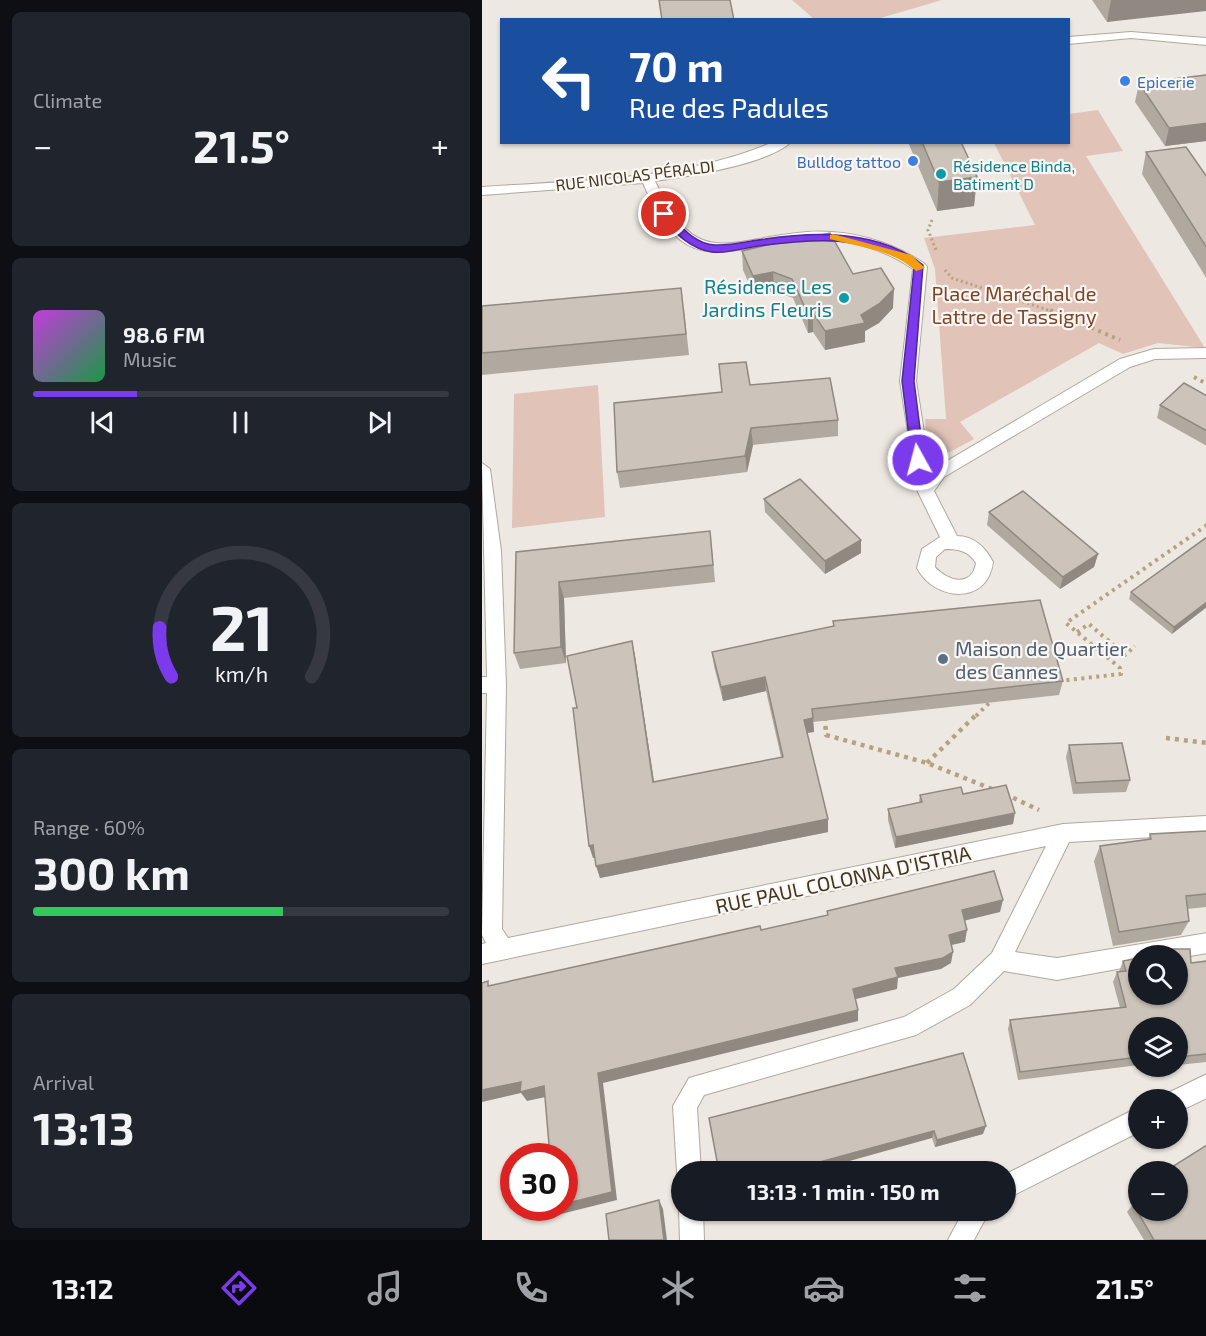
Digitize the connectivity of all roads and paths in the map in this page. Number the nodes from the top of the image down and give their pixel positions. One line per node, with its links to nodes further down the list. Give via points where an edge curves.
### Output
1 (1070, 41): 2 (street, via 1132,35)
2 (1206, 42)
3 (781, 144): 4 (street, RUE NICOLAS PÉRALDI, via 732,163)
4 (647, 177): 5 (street, RUE NICOLAS PÉRALDI); 13 (street, via 664,214 688,240 713,249 807,236 831,237 875,246 907,257 920,267 908,381)
5 (482, 191)
6 (932, 220): 7 (path, via 928,230)
7 (939, 259)
8 (943, 268): 10 (path, via 952,278 1037,304)
9 (1206, 353): 10 (street)
10 (1154, 354): 11 (path); 13 (street, via 1125,363 938,473)
11 (1206, 384)
12 (482, 469): 19 (street, via 492,551)
13 (925, 490): 15 (street)
14 (1206, 525): 16 (path, via 1066,623)
15 (951, 542)
16 (1077, 632): 17 (path, via 1089,624 1125,655); 18 (path, via 1120,668 1121,674)
17 (1135, 646)
18 (1056, 682)
19 (489, 685): 28 (street, via 491,931)
20 (989, 703): 24 (path)
21 (824, 713): 24 (path, via 826,735)
22 (1166, 738): 23 (path)
23 (1206, 743)
24 (927, 763): 26 (path, via 1023,801)
25 (1206, 825): 26 (street, RUE PAUL COLONNA D'ISTRIA)
26 (1063, 834): 28 (street, RUE PAUL COLONNA D'ISTRIA); 30 (street)
27 (1206, 943): 30 (street, via 1057,969)
28 (503, 950): 29 (street, RUE PAUL COLONNA D'ISTRIA)
29 (482, 954)
30 (1000, 960): 34 (street, via 962,997 908,1027 697,1086 685,1106)
31 (1206, 1085): 32 (street)
32 (1188, 1095)
33 (1128, 1125): 35 (street)
34 (688, 1161)
35 (1016, 1182)
36 (691, 1221): 38 (street)
37 (971, 1221): 39 (street)
38 (692, 1240)
39 (960, 1240)

